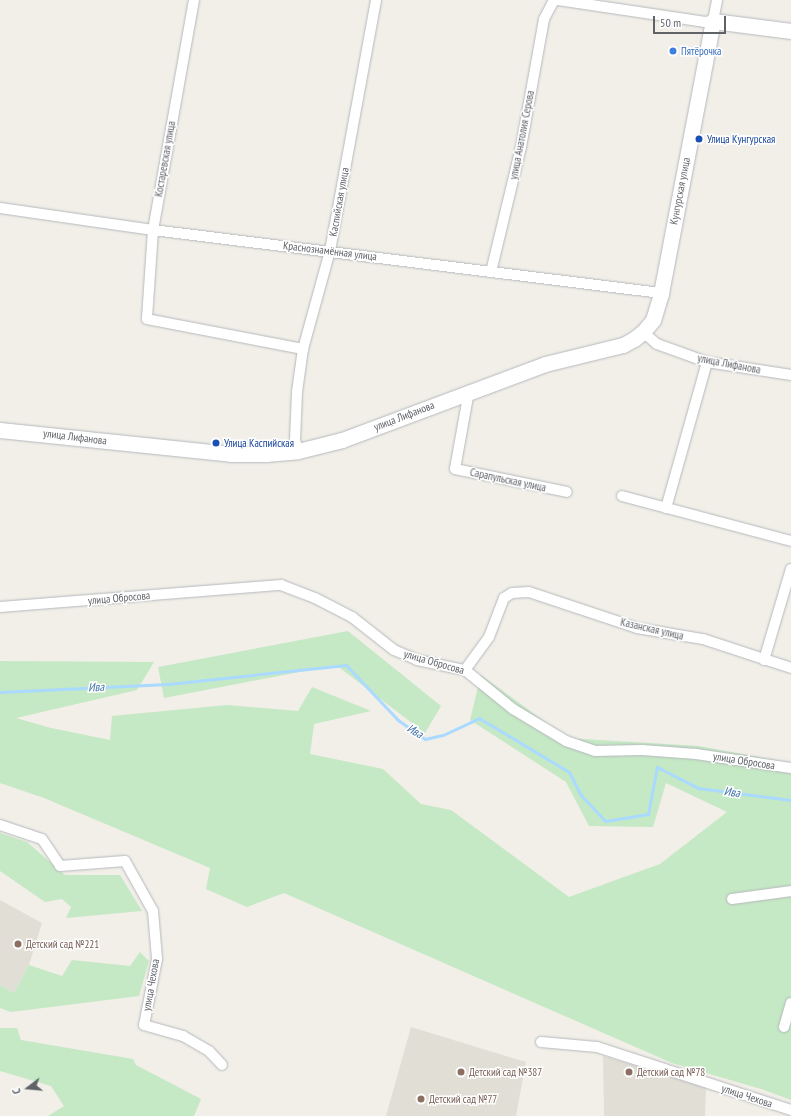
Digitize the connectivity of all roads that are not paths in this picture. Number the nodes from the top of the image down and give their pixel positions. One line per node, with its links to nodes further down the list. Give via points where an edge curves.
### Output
1 (194, 0): 9 (street, Костаревская улица)
2 (376, 0): 10 (street, Каспийская улица)
3 (554, 0): 11 (street, улица Анатолия Серова, via 544,19 521,147)
4 (558, 0): 6 (street, via 705,22)
5 (717, 0): 6 (street, Кунгурская улица)
6 (713, 21): 7 (street); 12 (street, Кунгурская улица)
7 (791, 31)
8 (0, 208): 9 (street, Краснознамённая улица)
9 (153, 230): 10 (street, Краснознамённая улица); 14 (street, Костаревская улица, via 147,319)
10 (330, 251): 11 (street, Краснознамённая улица); 14 (street, Каспийская улица)
11 (491, 272): 12 (street, Краснознамённая улица)
12 (661, 292): 13 (street, Кунгурская улица, via 652,320)
13 (643, 332): 15 (street, улица Лифанова, via 656,344); 17 (street, улица Лифанова, via 623,345 545,364)
14 (303, 349): 19 (street, Каспийская улица, via 297,392)
15 (706, 362): 16 (street, улица Лифанова); 22 (street)
16 (791, 375)
17 (469, 391): 19 (street, улица Лифанова, via 342,440); 20 (street, Сарапульская улица, via 455,469)
18 (0, 430): 19 (street, улица Лифанова, via 230,454)
19 (298, 451)
20 (567, 492)
21 (622, 496): 22 (street)
22 (666, 508): 23 (street)
23 (791, 541)
24 (791, 569): 26 (street)
25 (0, 607): 28 (street, улица Обросова, via 281,585 315,598 352,618 394,650 417,660)
26 (764, 660): 27 (street, Казанская улица); 28 (street, Казанская улица, via 703,639 637,628 529,592 512,593 504,598 489,637)
27 (791, 668)
28 (465, 670): 29 (street, улица Обросова, via 514,709 566,741 595,751 642,750 696,754)
29 (791, 768)
30 (0, 825): 36 (street, улица Чехова, via 42,839 60,866 125,861 153,911 157,959 144,1025 183,1036 209,1051)
31 (791, 891): 32 (street)
32 (732, 900)
33 (791, 1003): 34 (street)
34 (784, 1027)
35 (541, 1042): 37 (street, улица Чехова, via 597,1047)
36 (222, 1065)
37 (791, 1110)

